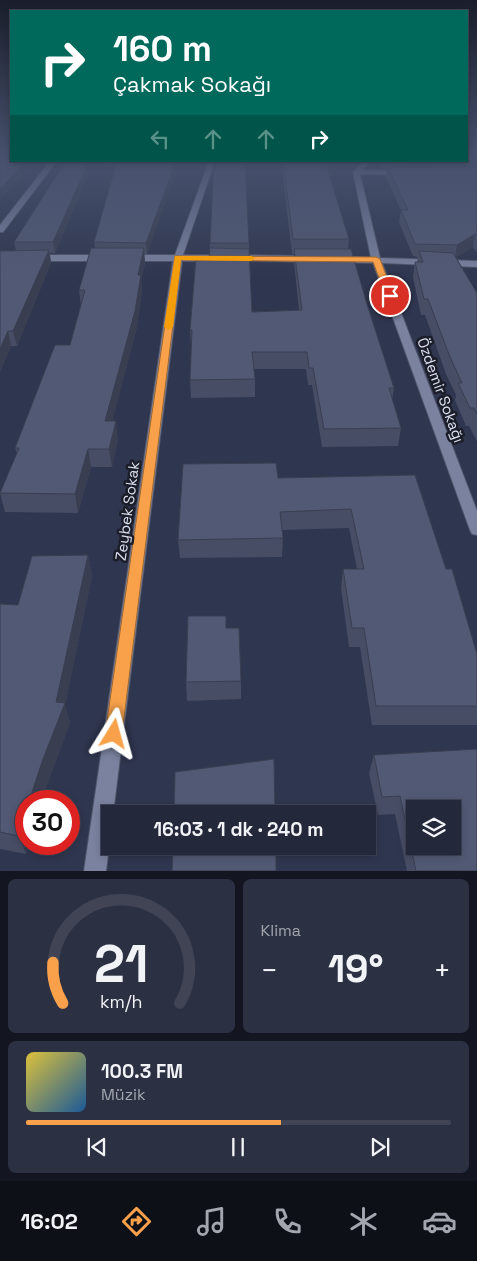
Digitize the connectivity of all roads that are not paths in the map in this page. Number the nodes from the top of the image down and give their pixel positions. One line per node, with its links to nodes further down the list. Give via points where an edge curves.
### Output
1 (25, 198): 4 (street)
2 (199, 198): 6 (street, Zeybek Sokak)
3 (362, 198): 11 (street, Özdemir Sokağı)
4 (0, 230)
5 (0, 258): 6 (street)
6 (178, 258): 7 (street); 14 (street, Zeybek Sokak)
7 (218, 258)
8 (227, 258): 9 (street)
9 (317, 259)
10 (327, 259): 11 (street)
11 (376, 259): 12 (street); 13 (street, Özdemir Sokağı)
12 (477, 264)
13 (477, 530)
14 (95, 871)

